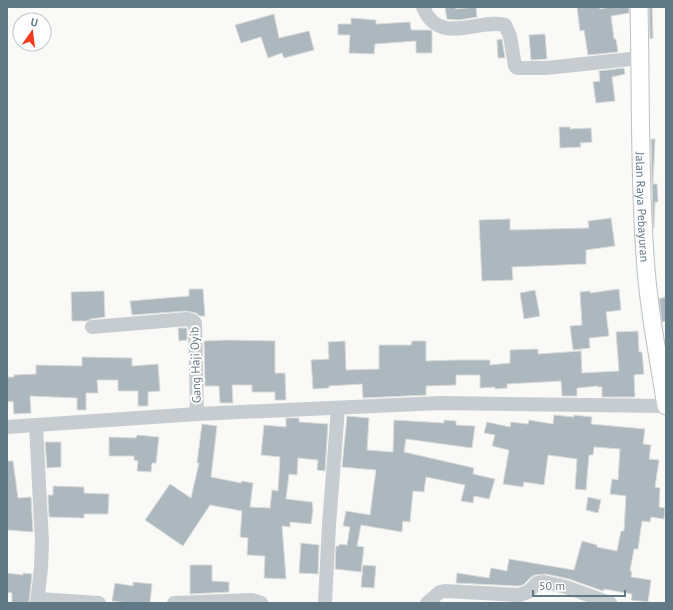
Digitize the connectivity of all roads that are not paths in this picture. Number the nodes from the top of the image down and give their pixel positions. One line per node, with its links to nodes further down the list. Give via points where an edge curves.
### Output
1 (423, 7): 3 (street, via 429,18 441,26 453,29 505,25 517,68 546,68)
2 (639, 7): 3 (main road, Jalan Raya Pebayuran)
3 (640, 58): 5 (main road, Jalan Raya Pebayuran, via 641,179 645,257 654,334)
4 (92, 327): 7 (street, Gang Haji Oyib, via 187,319 193,321)
5 (666, 401): 6 (street, via 440,403)
6 (338, 408): 7 (street); 14 (street)
7 (197, 414): 8 (street)
8 (36, 425): 9 (street); 10 (street, via 42,542)
9 (7, 427)
10 (37, 601): 11 (street)
11 (99, 603)
12 (174, 603): 13 (street, via 252,600)
13 (261, 603)
14 (325, 603)
15 (427, 603): 16 (street, via 445,591 519,595 528,592 537,583 544,582)
16 (610, 603)

